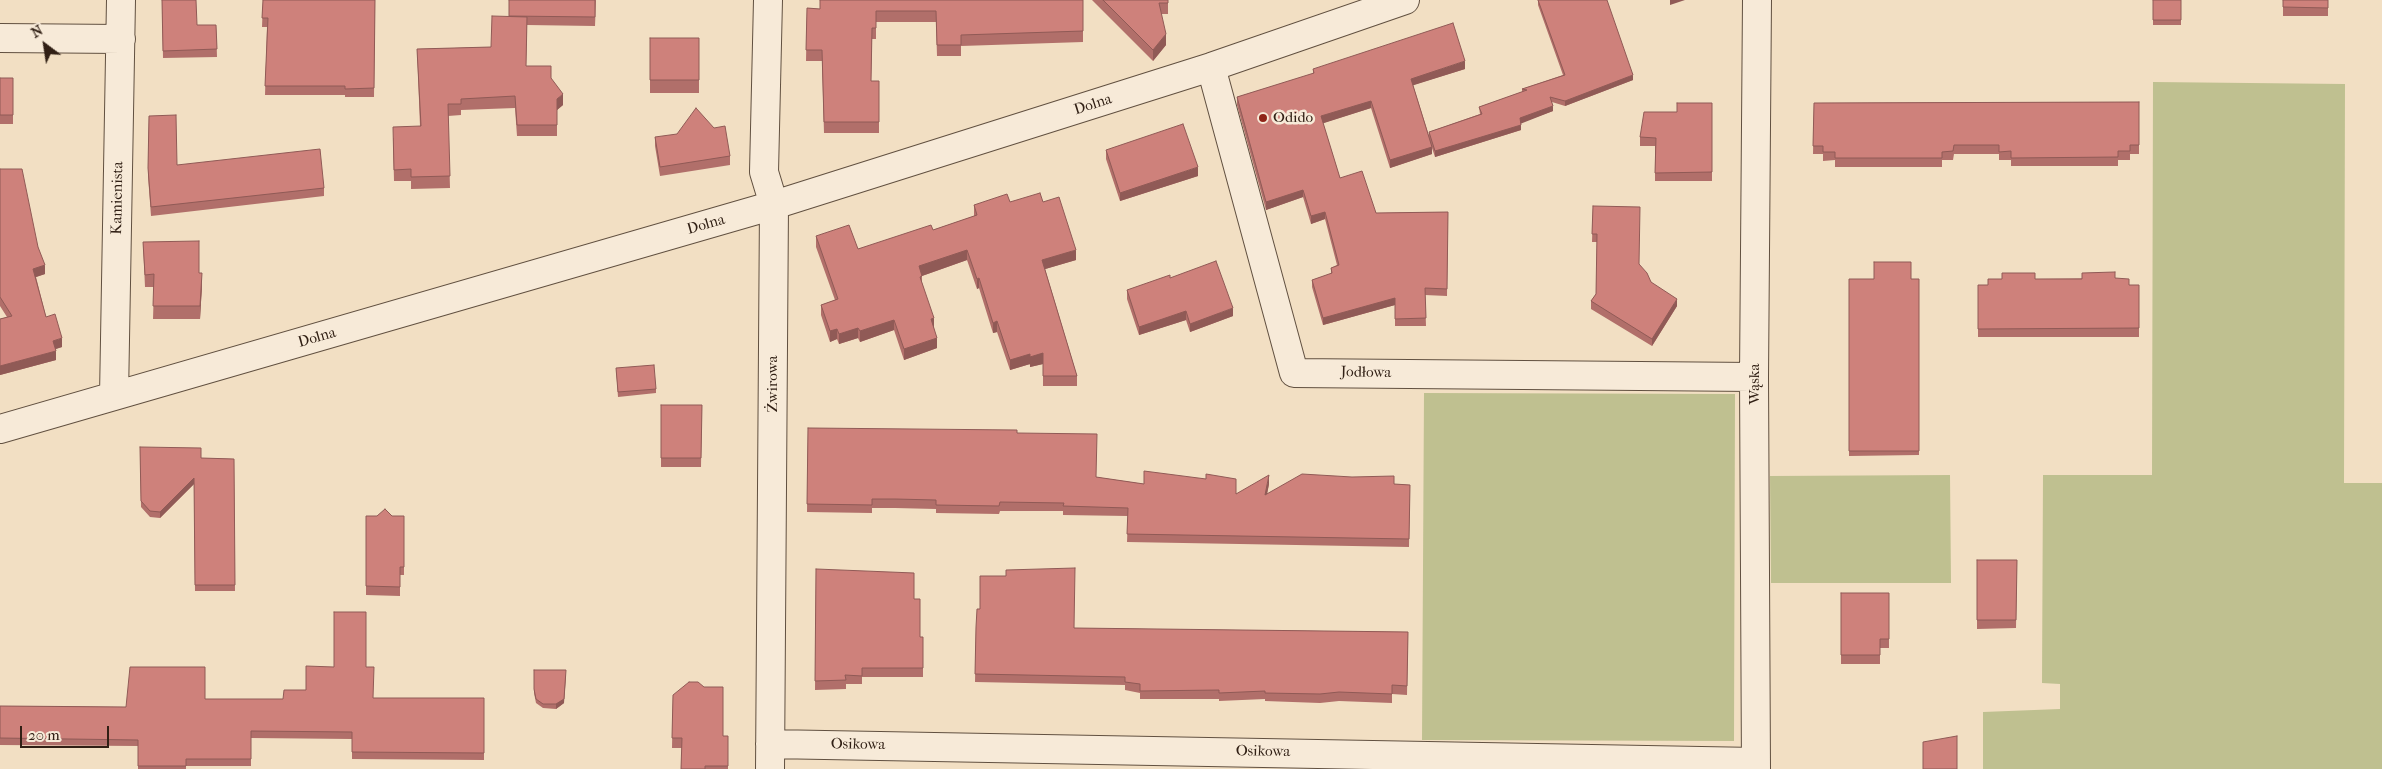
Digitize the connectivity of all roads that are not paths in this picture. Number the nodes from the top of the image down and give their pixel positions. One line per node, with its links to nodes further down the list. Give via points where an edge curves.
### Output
1 (121, 0): 6 (street, Kamienista)
2 (768, 0): 8 (street, Żwirowa, via 764,172)
3 (1405, 0): 7 (street, Dolna)
4 (1757, 0): 9 (street, Wąska)
5 (0, 38): 6 (street)
6 (121, 39): 10 (street, Kamienista)
7 (1211, 67): 8 (street, Dolna); 9 (street, Jodłowa, via 1294,373)
8 (774, 205): 10 (street, Dolna); 12 (street, Żwirowa)
9 (1754, 377): 13 (street, Wąska)
10 (114, 396): 11 (street, Dolna)
11 (0, 429)
12 (770, 756): 13 (street, Osikowa)
13 (1756, 765)

